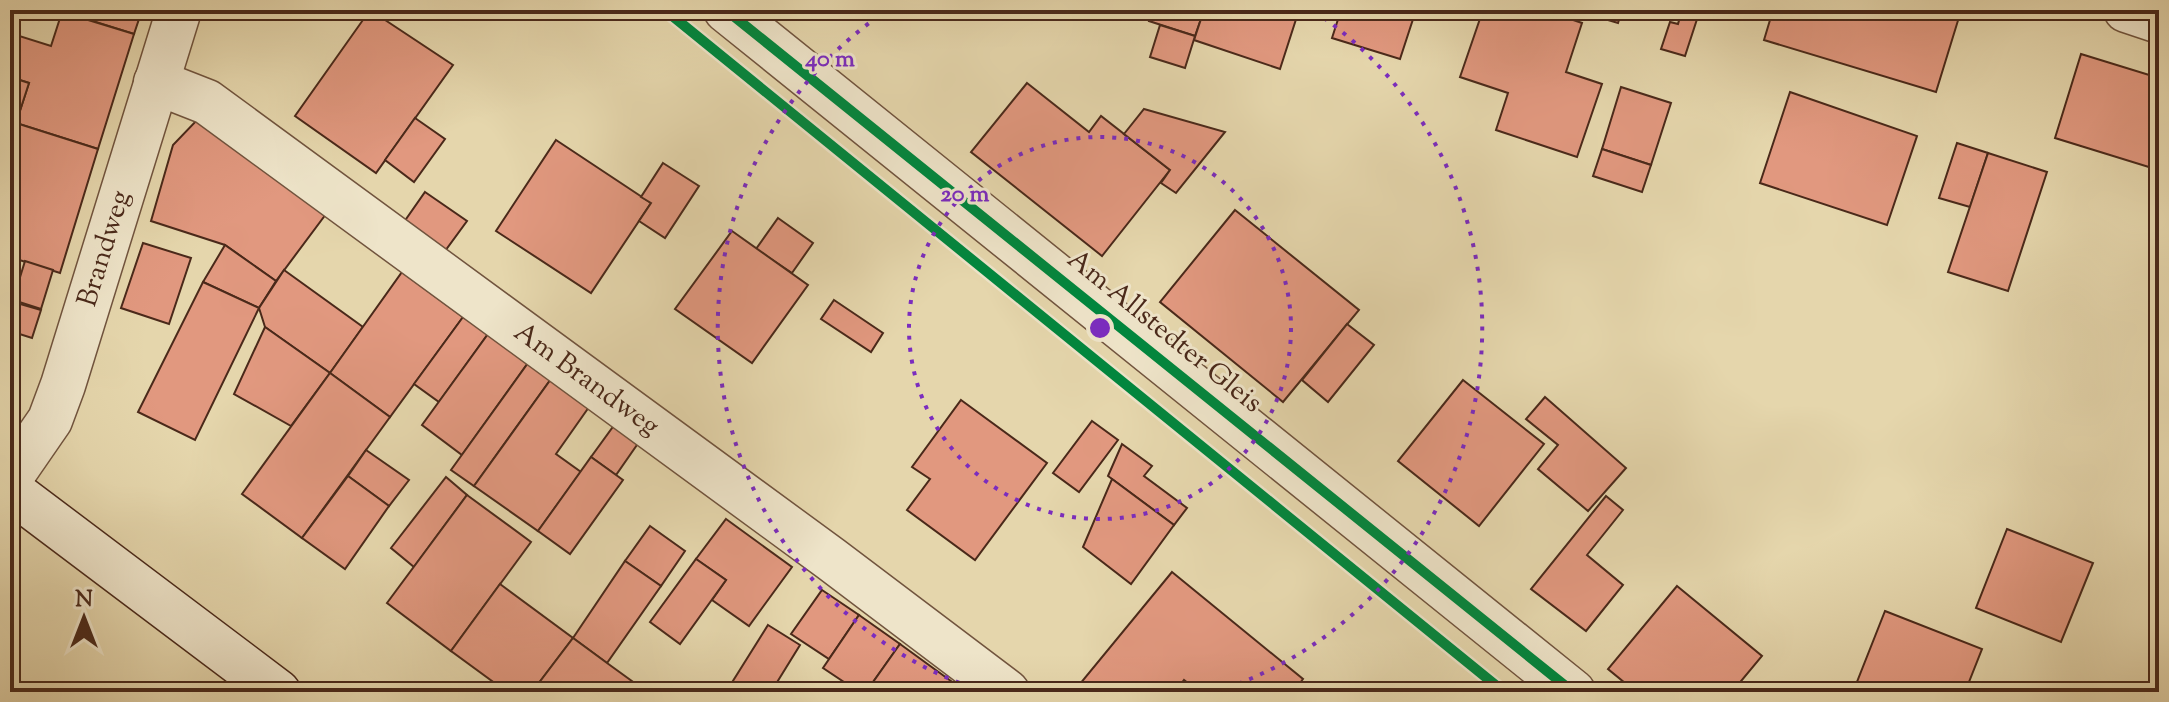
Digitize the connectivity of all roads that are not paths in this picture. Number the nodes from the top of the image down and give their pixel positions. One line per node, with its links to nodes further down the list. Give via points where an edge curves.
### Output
1 (179, 10): 5 (street, Brandweg)
2 (726, 10): 10 (street, Am Allstedter Gleis)
3 (2126, 10): 4 (street)
4 (2159, 21)
5 (156, 82): 6 (street, Brandweg, via 63,385 50,420); 9 (street, Am Brandweg, via 207,102)
6 (10, 478)
7 (10, 490): 8 (street)
8 (278, 692)
9 (1007, 692)
10 (1573, 692)

